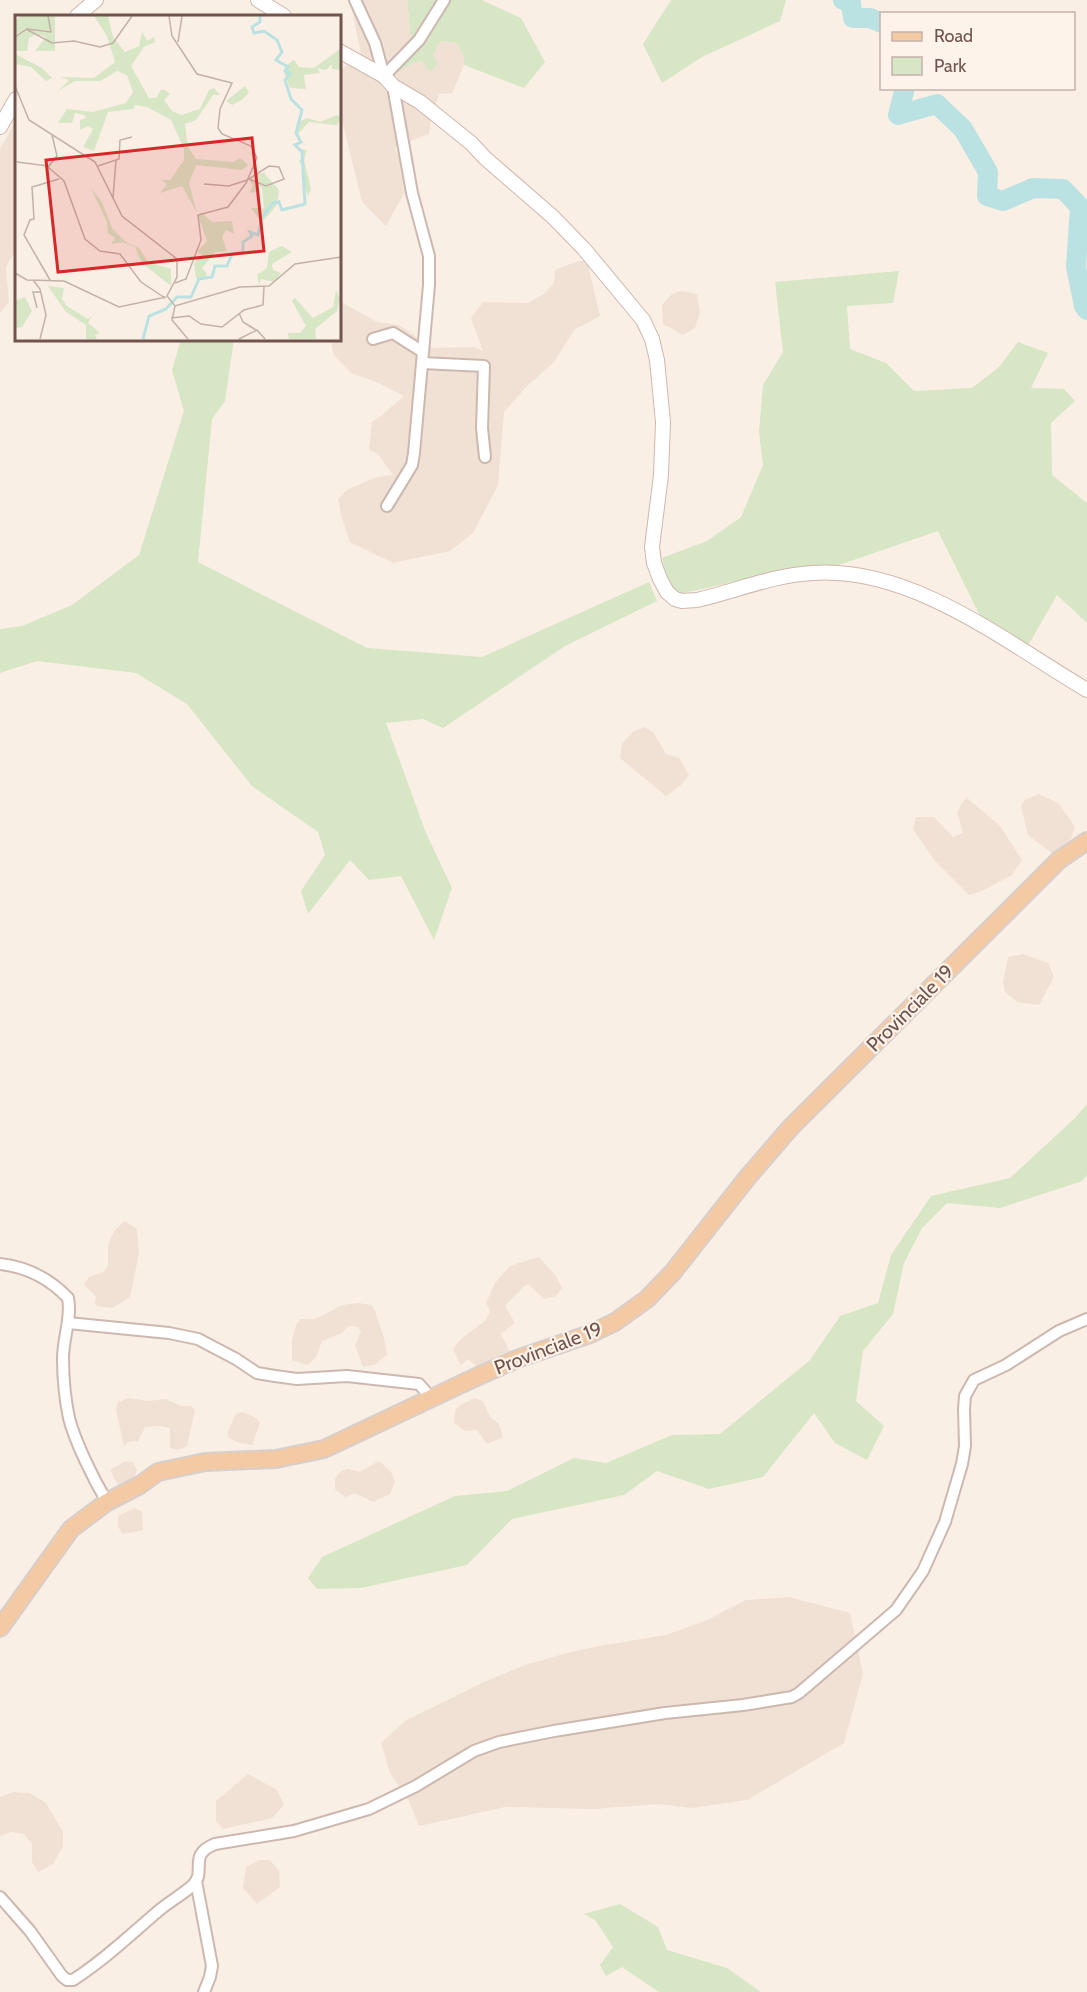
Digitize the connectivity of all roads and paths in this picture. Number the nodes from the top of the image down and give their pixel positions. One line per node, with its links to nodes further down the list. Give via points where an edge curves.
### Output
1 (96, 0): 5 (street)
2 (258, 0): 6 (street)
3 (355, 0): 8 (street)
4 (444, 0): 8 (street)
5 (78, 15)
6 (282, 15)
7 (340, 52): 8 (street)
8 (388, 81): 12 (street, via 429,256); 15 (street, via 471,143 553,218 643,320 657,360 663,422 653,555 667,592 682,602 786,576 863,576 962,615)
9 (15, 101): 10 (street)
10 (0, 127)
11 (373, 339): 12 (street, via 393,333)
12 (422, 357): 13 (street, via 484,366); 14 (street, via 412,465)
13 (485, 457)
14 (387, 506)
15 (1087, 690)
16 (1087, 841): 20 (main road, Provinciale 19, via 1059,861 791,1127 647,1299 590,1334 517,1359)
17 (0, 1264): 19 (street, via 42,1276 63,1292 70,1305)
18 (1087, 1319): 23 (street, via 974,1380 965,1396 962,1464 945,1522 923,1571 896,1610 799,1693 499,1742 474,1751 369,1809 294,1831 228,1840 205,1848 198,1857)
19 (68, 1323): 20 (street, via 181,1334 275,1377 346,1376 419,1384); 21 (street, via 63,1358 69,1419)
20 (428, 1400): 21 (main road, Provinciale 19, via 324,1449 276,1459 205,1462 169,1469)
21 (107, 1502): 22 (main road, Provinciale 19, via 71,1529)
22 (0, 1628)
23 (196, 1881): 25 (street, via 81,1975 73,1980); 27 (street, via 212,1966)
24 (0, 1897): 25 (street)
25 (62, 1976): 26 (street)
26 (69, 1992)
27 (204, 1992)

